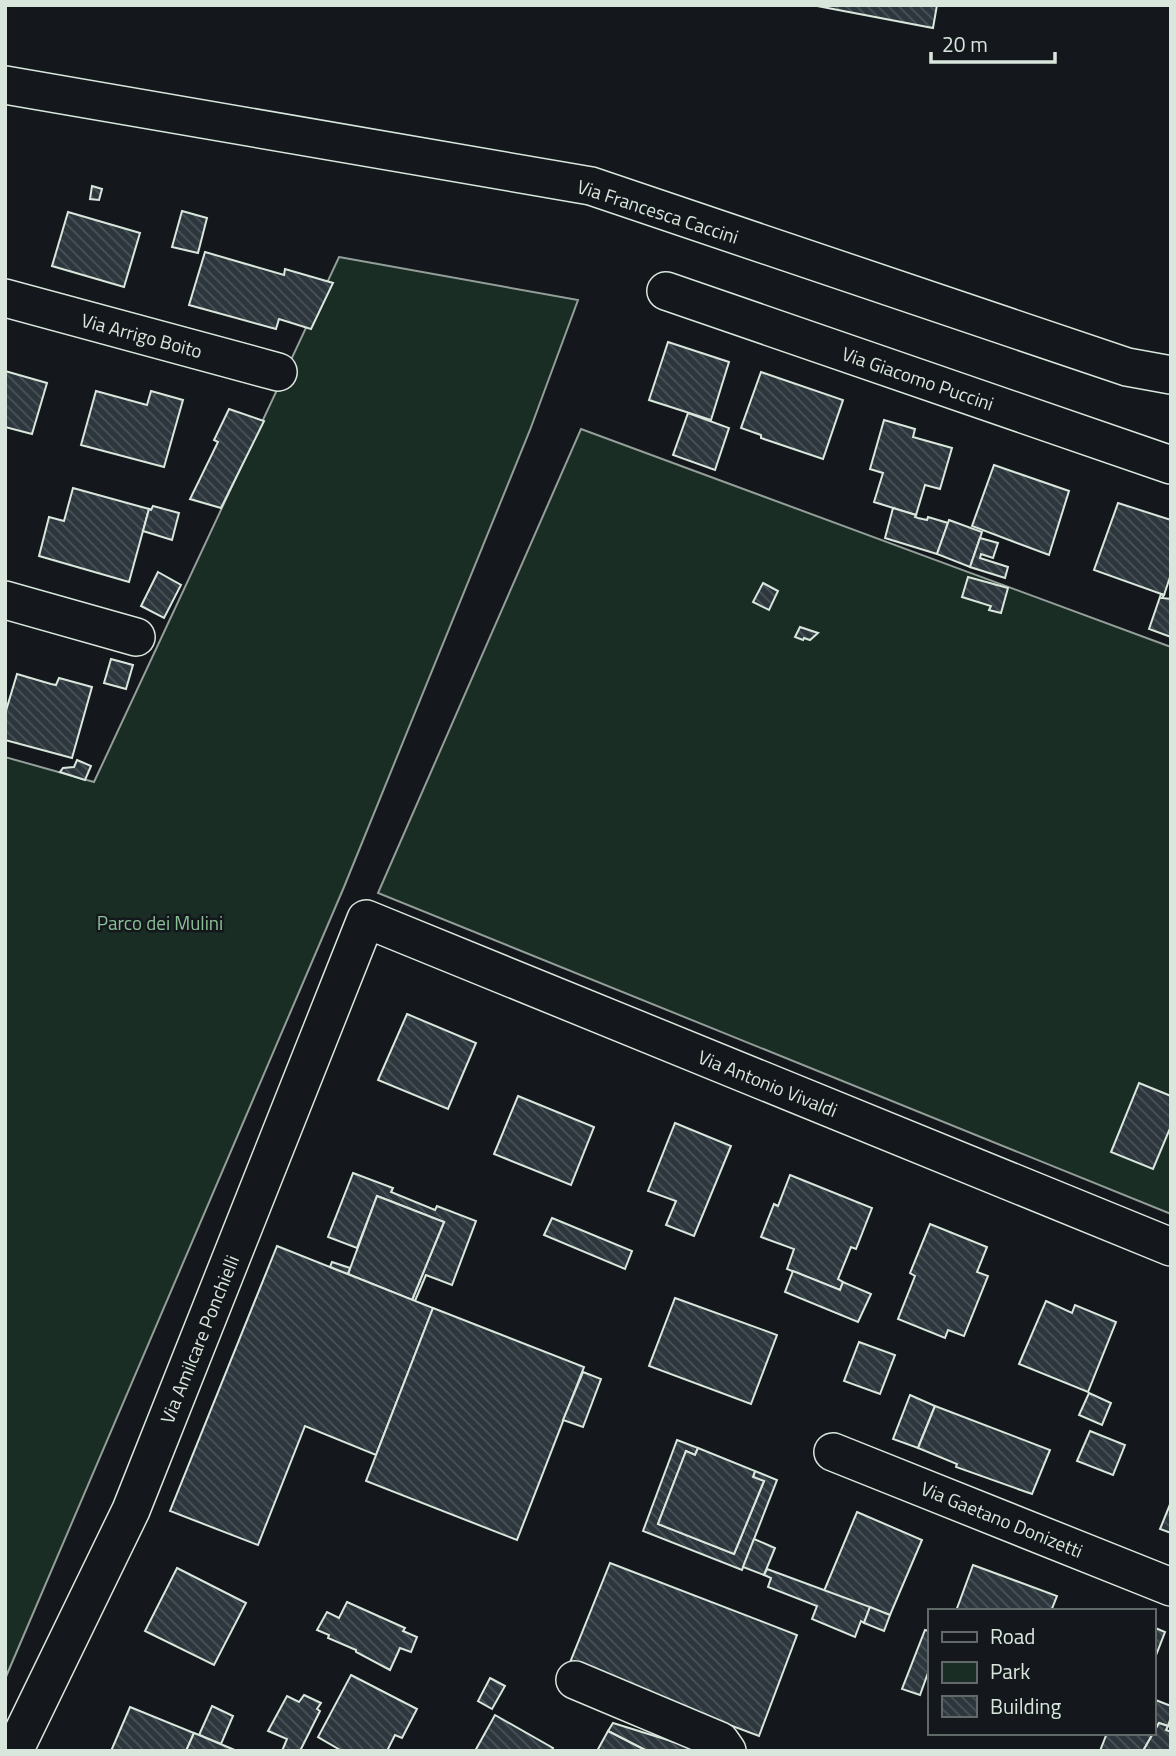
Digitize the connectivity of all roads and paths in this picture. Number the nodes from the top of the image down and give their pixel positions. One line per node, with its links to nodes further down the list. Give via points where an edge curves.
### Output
1 (5, 85): 5 (street, Via Francesca Caccini, via 591,186 1127,367)
2 (666, 291): 6 (street, Via Giacomo Puccini)
3 (5, 298): 4 (street, Via Arrigo Boito)
4 (278, 372)
5 (1171, 375)
6 (1171, 465)
7 (5, 600): 8 (street)
8 (136, 637)
9 (366, 919): 10 (street, Via Antonio Vivaldi); 14 (street, Via Amilcare Ponchielli, via 131,1510)
10 (1171, 1247)
11 (833, 1452): 12 (street, Via Gaetano Donizetti)
12 (1171, 1587)
13 (575, 1680): 15 (street, via 720,1741)
14 (14, 1751)
15 (727, 1751)

